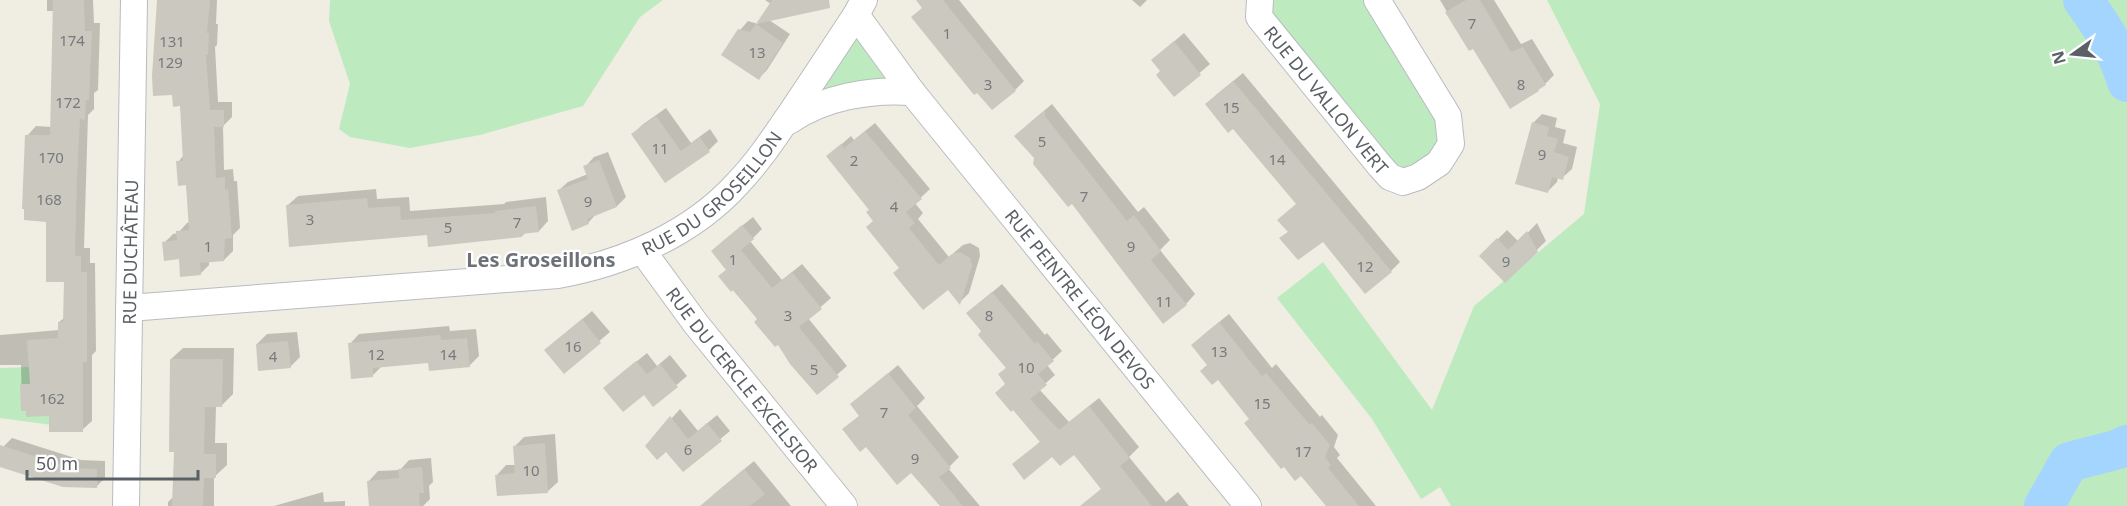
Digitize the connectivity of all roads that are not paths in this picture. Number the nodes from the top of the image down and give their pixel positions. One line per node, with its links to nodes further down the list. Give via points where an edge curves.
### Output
1 (134, 0): 8 (street, RUE DUCHÂTEAU)
2 (1260, 0): 3 (street, RUE DU VALLON VERT, via 1258,17 1380,166 1390,177 1403,182 1439,163 1451,144 1448,116)
3 (1377, 0)
4 (860, 8): 5 (street, RUE PEINTRE LÉON DEVOS); 6 (street, RUE DU GROSEILLON)
5 (912, 92): 6 (street, via 875,91 816,105); 11 (street, RUE PEINTRE LÉON DEVOS)
6 (782, 127): 7 (street, RUE DU GROSEILLON, via 758,161 714,206)
7 (642, 250): 8 (street, RUE DU GROSEILLON, via 618,261 558,275); 10 (street, RUE DU CERCLE EXCELSIOR, via 696,324)
8 (129, 308): 9 (street, RUE DUCHÂTEAU)
9 (126, 506)
10 (844, 506)
11 (1248, 506)

